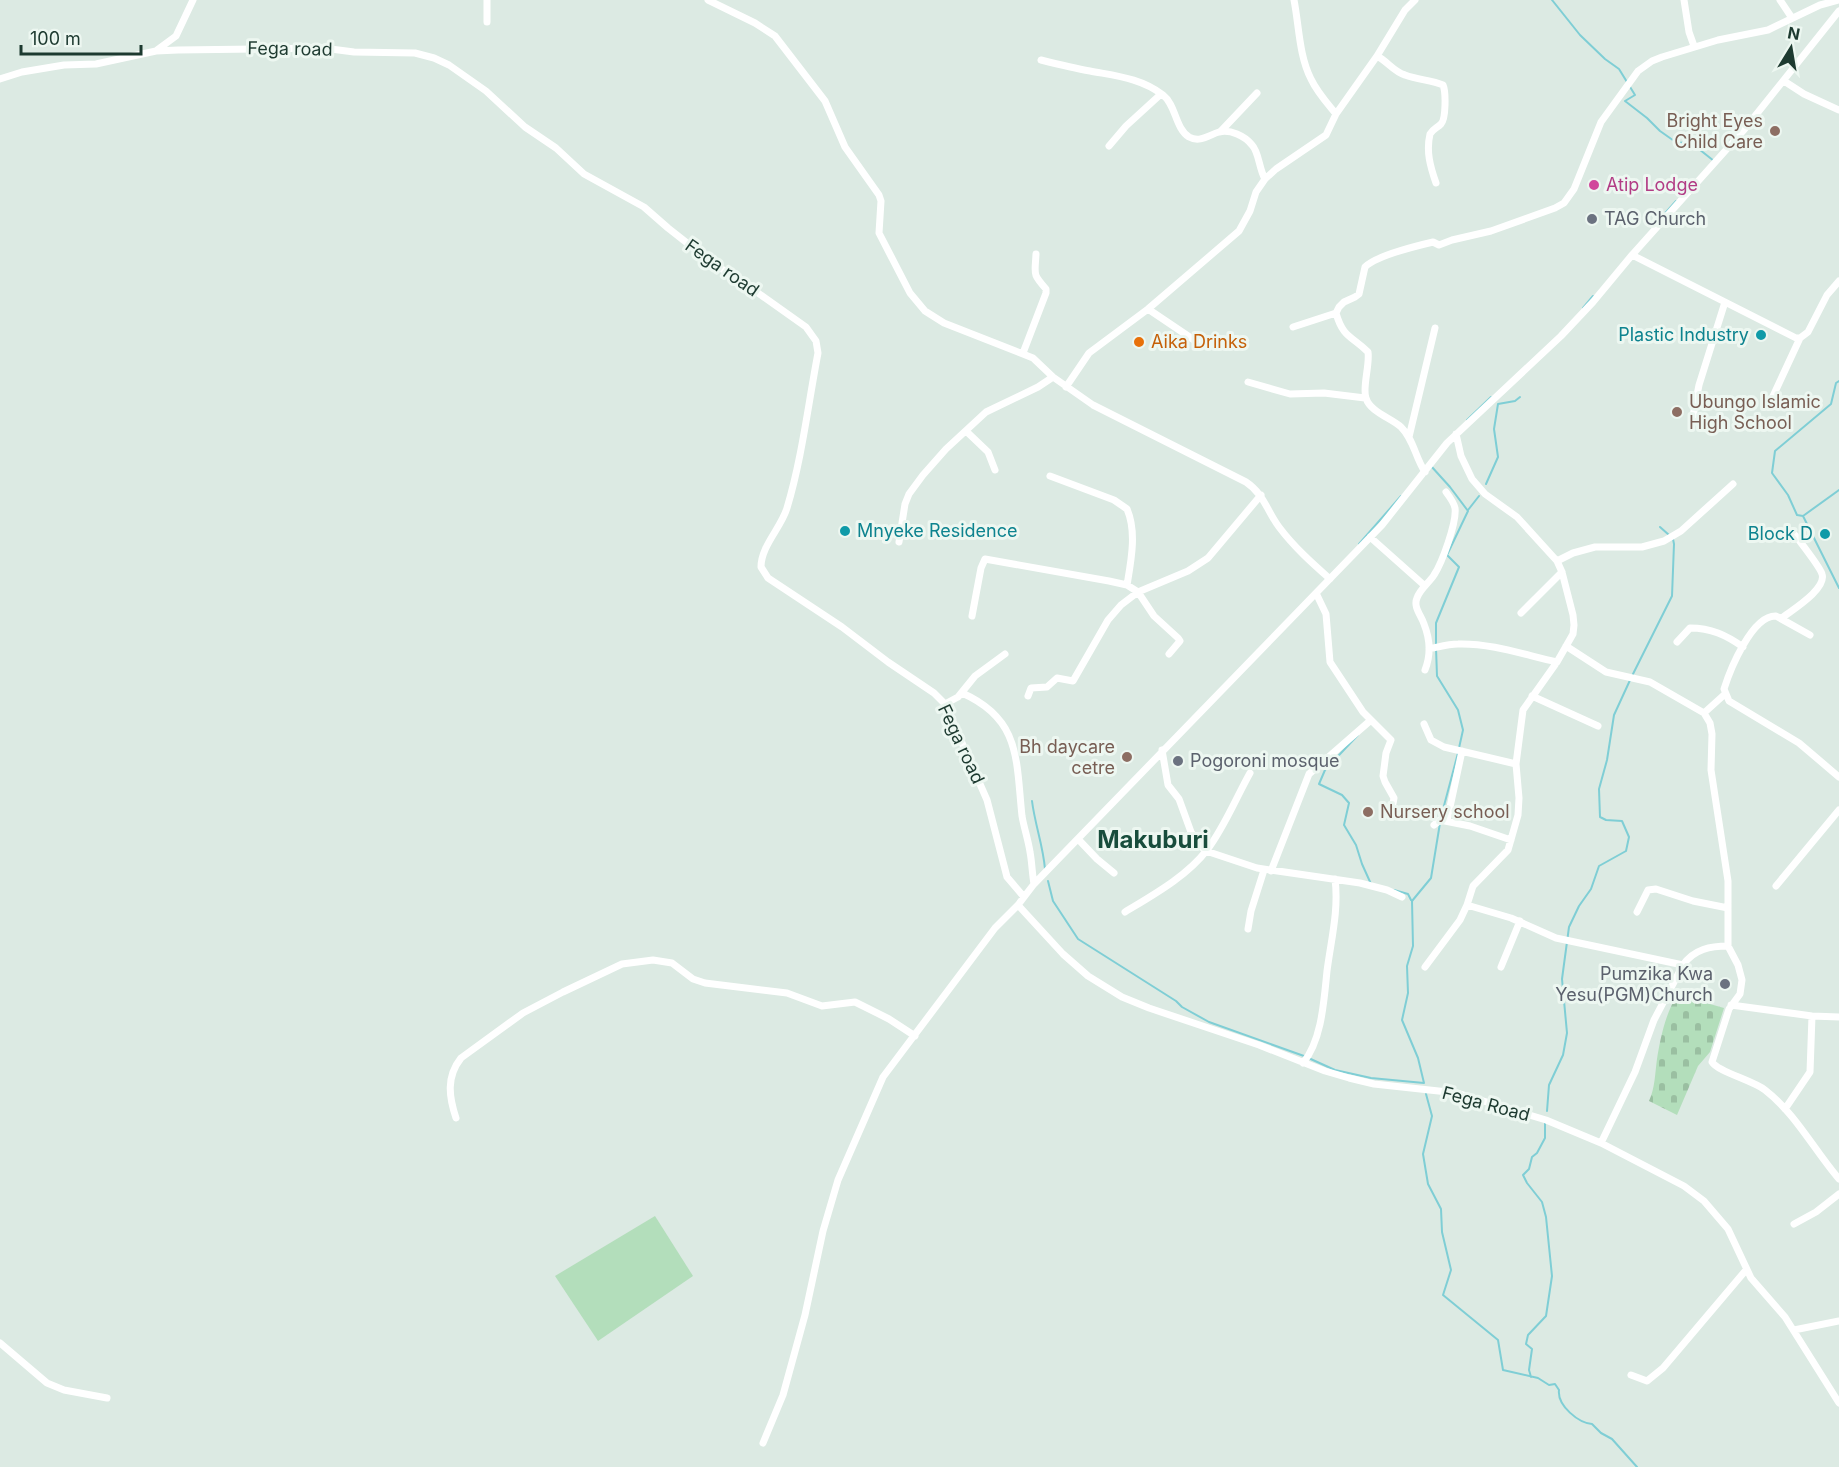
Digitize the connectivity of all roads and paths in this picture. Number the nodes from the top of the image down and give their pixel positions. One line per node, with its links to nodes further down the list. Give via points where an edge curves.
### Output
1 (193, 0): 13 (street, via 176,36)
2 (487, 0): 11 (street)
3 (708, 0): 36 (street, via 775,36 821,95 846,147 879,195 879,233 916,302 944,323)
4 (1294, 0): 21 (street, via 1308,72)
5 (1414, 0): 14 (street)
6 (1684, 0): 12 (street)
7 (1780, 0): 10 (street)
8 (1839, 0): 10 (street, via 1820,4)
9 (1839, 11): 17 (street)
10 (1792, 18): 12 (street, via 1768,30)
11 (487, 22)
12 (1694, 46): 31 (street, via 1652,61 1635,74 1600,122 1574,189 1564,203 1491,231 1439,245 1433,242 1371,262 1365,267 1359,294)
13 (156, 51): 16 (street, Fega road, via 101,64 64,65); 78 (street, Fega road, via 323,48 415,53 434,58 486,91 584,174 644,207 715,265 806,327 816,341 818,353 801,444 786,510 760,567 768,579 842,627)
14 (1377, 56): 21 (street); 25 (street, via 1405,75 1435,82 1445,90 1444,119 1430,134 1427,148)
15 (1041, 60): 19 (street, via 1137,80)
16 (0, 79)
17 (1784, 81): 20 (street); 27 (street)
18 (1257, 93): 22 (street)
19 (1161, 94): 22 (street, via 1192,139); 23 (street)
20 (1839, 110)
21 (1336, 114): 24 (street, via 1326,135)
22 (1221, 131): 24 (street, via 1251,143)
23 (1109, 146)
24 (1265, 179): 30 (street, via 1239,231)
25 (1436, 183)
26 (1036, 254): 36 (street, via 1036,279 1046,293)
27 (1632, 255): 29 (street); 44 (street, via 1561,336)
28 (1839, 281): 34 (street, via 1808,332)
29 (1725, 302): 34 (street); 42 (street)
30 (1148, 309): 35 (street, via 1197,342); 39 (street, via 1089,352)
31 (1336, 313): 32 (street); 40 (street, via 1348,336 1368,352)
32 (1293, 327)
33 (1435, 328): 45 (street)
34 (1800, 338): 41 (street)
35 (1221, 339)
36 (1023, 353): 37 (street)
37 (1053, 377): 39 (street); 43 (street, via 986,412)
38 (1248, 382): 40 (street, via 1290,394)
39 (1066, 387): 51 (street, via 1093,405 1246,482)
40 (1365, 398): 45 (street)
41 (1768, 407)
42 (1692, 421)
43 (966, 431): 46 (street, via 988,452); 54 (street, via 914,486 905,504)
44 (1456, 434): 47 (street); 55 (street, via 1472,479 1485,494 1517,517)
45 (1409, 436): 47 (street)
46 (995, 470)
47 (1425, 472): 53 (street)
48 (1050, 476): 58 (street, via 1114,500 1127,509 1132,546)
49 (1733, 484): 55 (street, via 1664,542 1642,547 1595,547)
50 (1446, 492): 59 (street, via 1455,511 1448,545)
51 (1261, 495): 57 (street, via 1287,537); 60 (street, via 1208,558)
52 (1795, 535): 64 (street, via 1822,574 1822,583)
53 (1370, 537): 57 (street); 59 (street)
54 (899, 542)
55 (1557, 561): 56 (street)
56 (1562, 572): 62 (street); 67 (street, via 1574,615 1573,634)
57 (1330, 579): 61 (street)
58 (1127, 585): 60 (street); 63 (street, via 985,559)
59 (1425, 586): 69 (street, via 1416,607)
60 (1138, 592): 71 (street, via 1154,616 1180,641); 76 (street, via 1108,620 1073,681 1057,678 1047,687 1031,688)
61 (1316, 593): 80 (street, via 1326,614 1329,662); 83 (street)
62 (1521, 613)
63 (972, 616)
64 (1782, 618): 65 (street); 68 (street, via 1770,615)
65 (1810, 635)
66 (1677, 642): 68 (street, via 1690,628 1702,628 1724,634)
67 (1566, 646): 72 (street); 79 (street, via 1606,672 1650,682)
68 (1743, 647): 75 (street, via 1729,675)
69 (1430, 649): 72 (street, via 1476,645); 73 (street)
70 (1005, 654): 74 (street, via 975,676)
71 (1169, 654)
72 (1557, 662): 77 (street)
73 (1425, 670)
74 (962, 693): 78 (street); 98 (street, via 998,717 1014,747)
75 (1725, 694): 79 (street); 87 (street, via 1740,708 1799,743)
76 (1028, 696)
77 (1532, 696): 82 (street); 85 (street, via 1523,710)
78 (945, 704): 100 (street, Fega road, via 987,800 1007,877)
79 (1704, 713): 104 (street, via 1712,734 1712,770 1728,881)
80 (1371, 720): 89 (street, via 1391,740 1383,776 1394,798); 95 (street, via 1309,774)
81 (1424, 724): 84 (street, via 1431,740)
82 (1598, 726)
83 (1162, 750): 92 (street); 94 (street, via 1168,785 1179,799 1197,843)
84 (1462, 751): 85 (street); 90 (street)
85 (1516, 764): 93 (street, via 1518,815)
86 (1250, 773): 94 (street)
87 (1839, 777)
88 (1839, 810): 99 (street)
89 (1391, 814)
90 (1447, 821): 91 (street, via 1440,820); 93 (street)
91 (1434, 825)
92 (1078, 839): 96 (street); 98 (street)
93 (1511, 840): 103 (street, via 1508,850 1473,886)
94 (1206, 851): 95 (street); 105 (street, via 1170,883)
95 (1268, 870): 97 (street); 108 (street)
96 (1114, 873)
97 (1335, 879): 101 (street); 117 (street, via 1336,907 1323,1016)
98 (1034, 884): 100 (street)
99 (1776, 886)
100 (1024, 897): 102 (street)
101 (1402, 897)
102 (1018, 905): 116 (street, via 994,928); 117 (street, Fega Road, via 1063,954 1088,976 1122,997)
103 (1467, 905): 107 (street); 111 (street)
104 (1728, 908): 106 (street, via 1693,902 1656,889 1648,890); 109 (street)
105 (1125, 912)
106 (1637, 912)
107 (1520, 921): 110 (street, via 1556,938); 112 (street)
108 (1248, 929)
109 (1728, 946): 110 (street, via 1704,949); 113 (street, via 1742,980 1740,994)
110 (1683, 965): 120 (street, via 1654,1020 1635,1072)
111 (1425, 967)
112 (1501, 967)
113 (1731, 1005): 114 (street); 118 (street, via 1713,1064 1755,1083)
114 (1812, 1016): 115 (street); 118 (street, via 1810,1072)
115 (1839, 1017)
116 (915, 1036): 119 (street, via 855,1002 822,1006 787,993 693,980 672,963 653,960 622,964 523,1013 460,1058 449,1088); 131 (street, via 883,1077 838,1180 789,1376)
117 (1303, 1063): 120 (street, Fega Road, via 1374,1084 1474,1097)
118 (1785, 1108): 121 (street)
119 (456, 1119)
120 (1601, 1143): 124 (street, Fega Road, via 1704,1201 1728,1229)
121 (1839, 1179)
122 (1839, 1194): 123 (street)
123 (1794, 1224)
124 (1746, 1270): 126 (street, Fega Road); 128 (street, via 1663,1368 1647,1381)
125 (1839, 1321): 126 (street)
126 (1794, 1330): 130 (street, Fega Road)
127 (0, 1342): 129 (street, via 48,1383)
128 (1631, 1375)
129 (107, 1398)
130 (1839, 1403)
131 (763, 1443)

